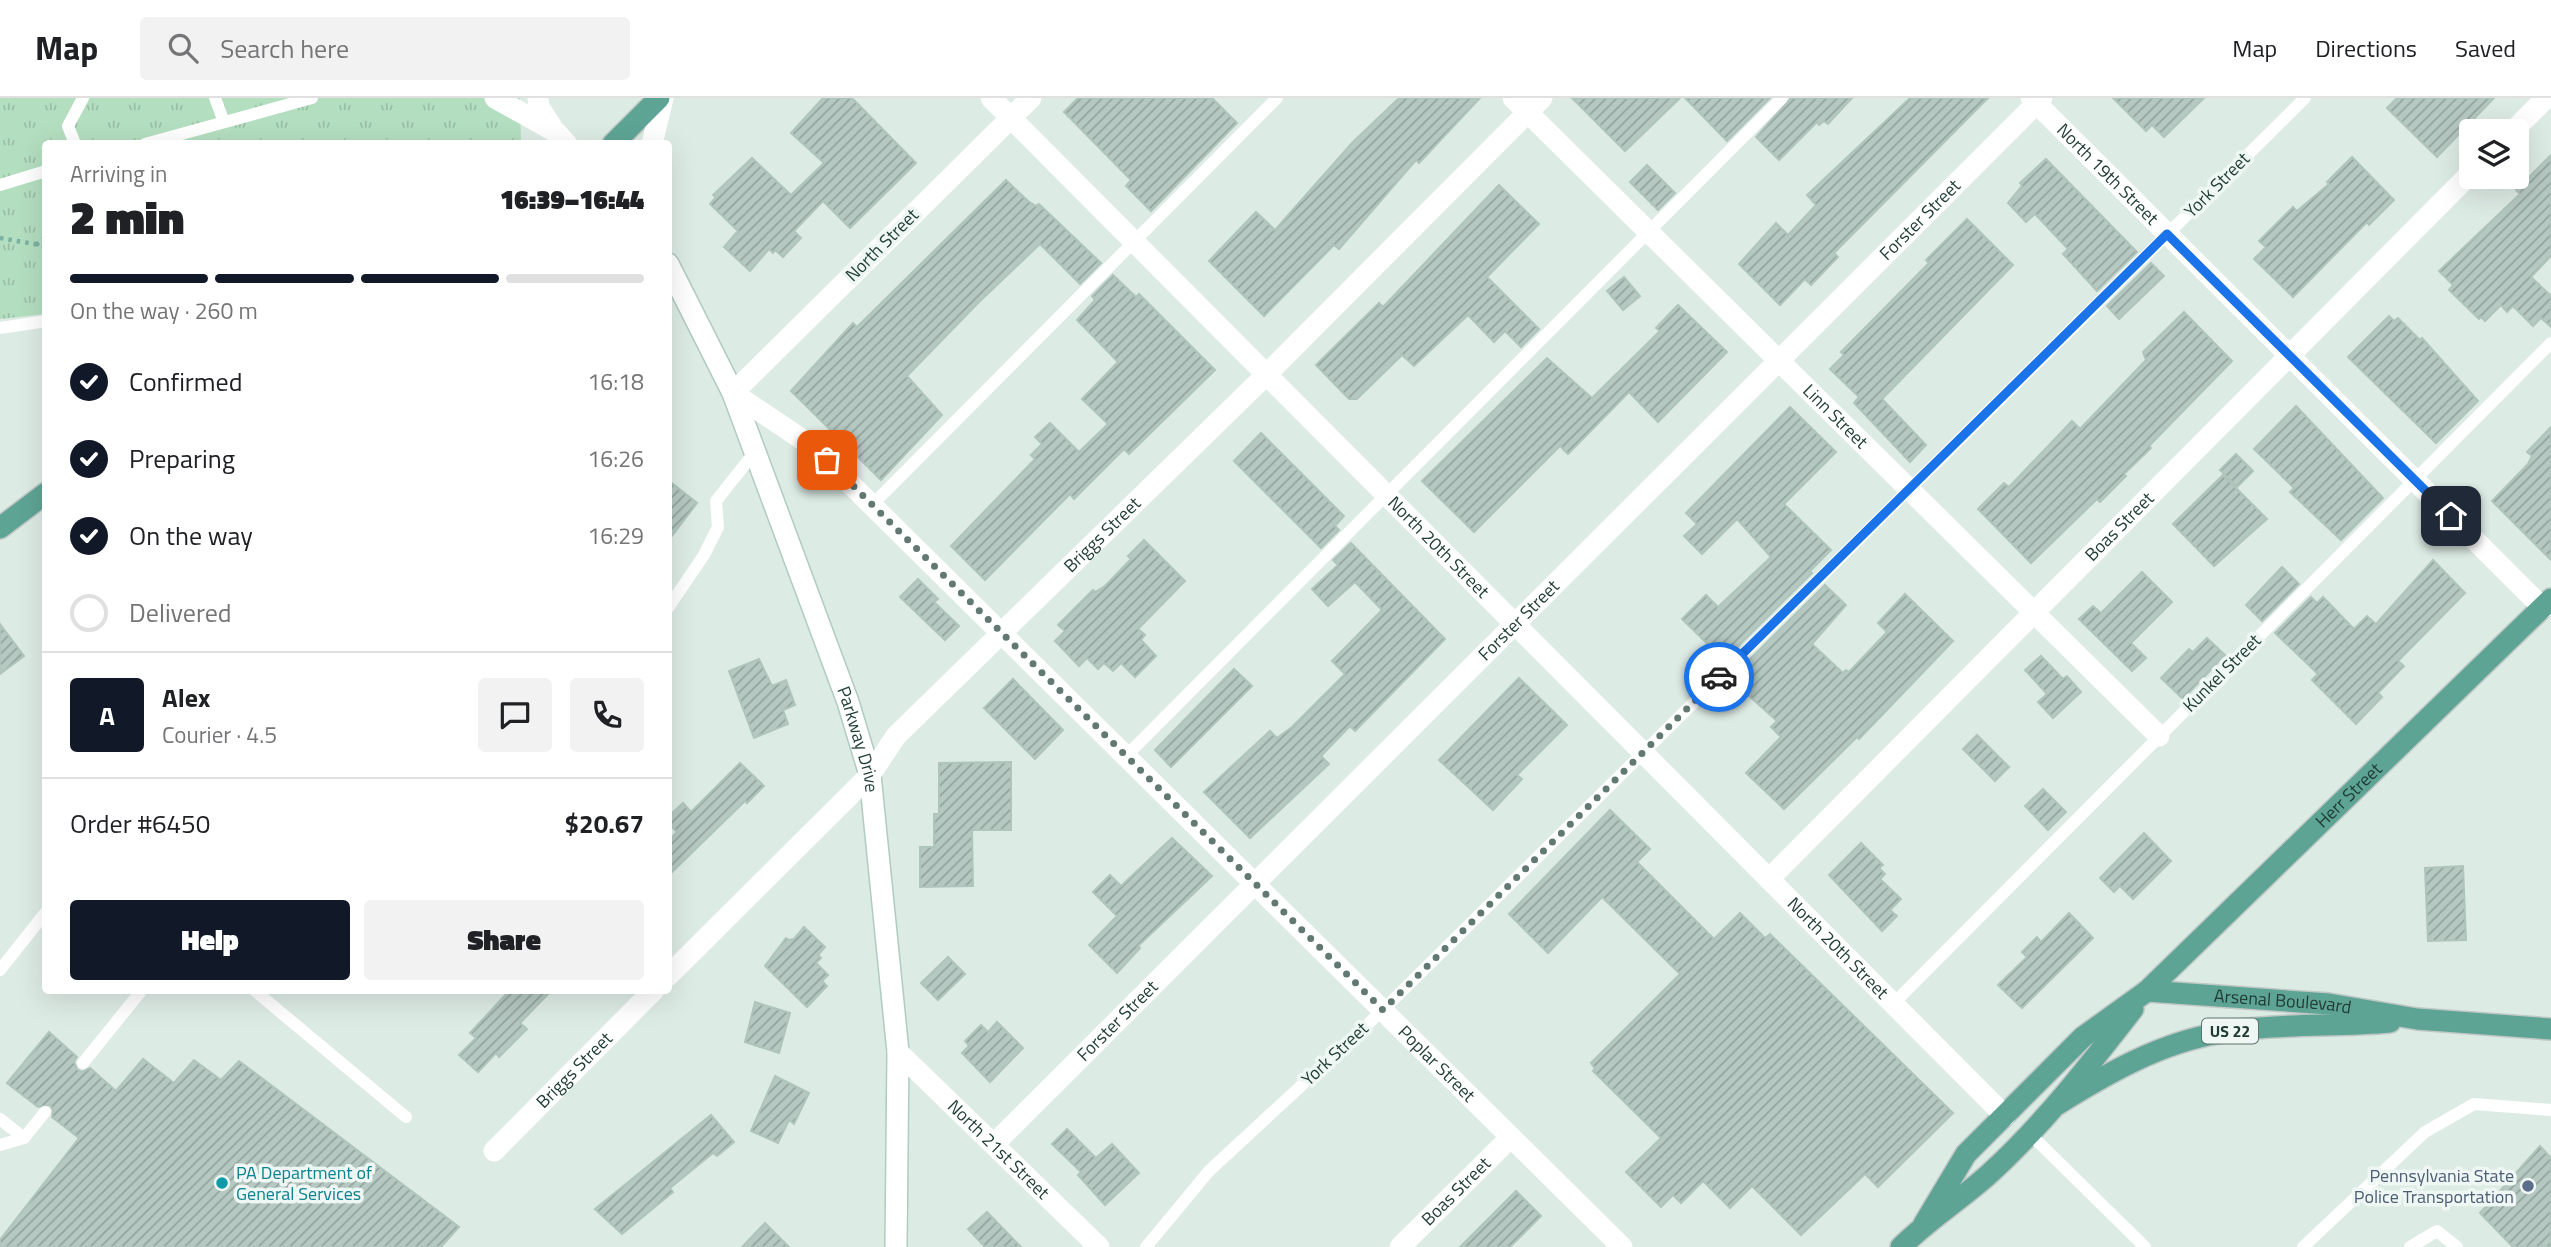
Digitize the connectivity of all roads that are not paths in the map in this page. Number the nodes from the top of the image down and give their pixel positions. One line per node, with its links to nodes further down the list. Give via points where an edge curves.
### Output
1 (83, 98): 19 (lane, via 68,126)
2 (215, 98): 17 (lane)
3 (312, 98): 17 (lane)
4 (495, 98): 18 (street)
5 (538, 98): 18 (street, via 539,107)
6 (661, 98): 21 (main road); 22 (street)
7 (991, 98): 15 (street, North 20th Street)
8 (1031, 98): 15 (street, North Street)
9 (1277, 98): 28 (lane)
10 (1782, 98): 26 (lane)
11 (2305, 98): 27 (lane, York Street)
12 (2546, 98): 16 (street)
13 (2036, 100): 27 (street, North 19th Street); 34 (street, Forster Street)
14 (1527, 103): 26 (street, Linn Street); 35 (street, Briggs Street)
15 (1011, 118): 28 (street, North 20th Street); 36 (street, North Street)
16 (2525, 119)
17 (224, 122): 20 (lane)
18 (561, 138)
19 (73, 140)
20 (159, 140)
21 (616, 140)
22 (653, 140)
23 (42, 173): 24 (lane)
24 (0, 185)
25 (2459, 185): 33 (street, Boas Street)
26 (1648, 232): 34 (street, Linn Street); 40 (lane)
27 (2167, 234): 33 (street, North 19th Street); 39 (lane, York Street)
28 (1134, 242): 35 (street, North 20th Street); 42 (lane)
29 (672, 272): 36 (street, Parkway Drive)
30 (42, 322): 31 (lane)
31 (0, 328)
32 (2551, 343): 38 (lane, Kunkel Street)
33 (2289, 356): 38 (street, North 19th Street); 46 (street, Boas Street)
34 (1779, 360): 39 (street, Linn Street); 47 (street, Forster Street)
35 (1266, 374): 40 (street, North 20th Street); 48 (street, Briggs Street)
36 (733, 393): 37 (street, Parkway Drive); 42 (street, Poplar Street, via 812,446)
37 (754, 453): 44 (lane, via 716,501 718,527); 52 (street, Parkway Drive, via 848,702)
38 (2414, 480): 45 (street, North 19th Street); 49 (lane, Kunkel Street)
39 (1909, 489): 46 (street, Linn Street); 50 (lane, York Street)
40 (1386, 495): 47 (street, North 20th Street); 51 (lane)
41 (42, 496): 43 (main road)
42 (872, 505): 48 (street, Poplar Street)
43 (0, 528)
44 (672, 602)
45 (2547, 604): 58 (main road, Herr Street)
46 (2034, 612): 49 (street, Linn Street); 53 (street, Boas Street)
47 (1515, 624): 50 (street, North 20th Street); 54 (street, Forster Street)
48 (1001, 633): 51 (street, Poplar Street); 52 (street, Briggs Street, via 896,736)
49 (2159, 736): 62 (lane, Kunkel Street)
50 (1643, 753): 53 (street, North 20th Street); 63 (lane, York Street)
51 (1126, 756): 54 (street, Poplar Street)
52 (870, 775): 57 (street, Briggs Street); 66 (street, Parkway Drive)
53 (1769, 879): 62 (street, North 20th Street)
54 (1255, 884): 63 (street, Poplar Street); 77 (street, Forster Street)
55 (42, 917): 56 (lane)
56 (0, 970)
57 (672, 972)
58 (2147, 991): 64 (main road, Arsenal Boulevard / US 22, via 2329,1004); 68 (main road, Herr Street); 71 (main road, Herr Street / US 22, via 2082,1037)
59 (139, 994): 67 (lane)
60 (259, 994): 72 (lane)
61 (650, 994): 79 (street, Briggs Street)
62 (1893, 1004): 71 (street, North 20th Street)
63 (1383, 1010): 75 (street, Poplar Street); 83 (lane, York Street, via 1209,1171)
64 (2417, 1019): 65 (main road, Arsenal Boulevard / US 22); 68 (main road, Arsenal Boulevard / US 22, via 2246,1029 2193,1039 2126,1065)
65 (2551, 1029)
66 (898, 1052): 77 (street, North 21st Street); 81 (street, Parkway Drive)
67 (83, 1063)
68 (2059, 1104): 74 (main road, Herr Street / US 22)
69 (2551, 1110): 88 (lane, via 2474,1104 2425,1132)
70 (45, 1112): 76 (lane)
71 (2005, 1116): 80 (main road, Herr Street / US 22, via 1966,1154)
72 (406, 1117)
73 (0, 1119): 76 (lane)
74 (2029, 1133): 80 (main road, Herr Street / US 22, via 1987,1176); 87 (lane)
75 (1511, 1137): 84 (street, Boas Street); 85 (street, Poplar Street)
76 (24, 1138): 78 (lane)
77 (995, 1143): 82 (street, North 21st Street)
78 (0, 1145)
79 (494, 1151)
80 (1924, 1224): 86 (main road, Herr Street / US 22)
81 (896, 1247)
82 (1099, 1247)
83 (1146, 1247)
84 (1400, 1247)
85 (1622, 1247)
86 (1901, 1247)
87 (2145, 1247)
88 (2303, 1247)
89 (2410, 1247): 90 (lane, via 2437,1231)
90 (2457, 1247)

